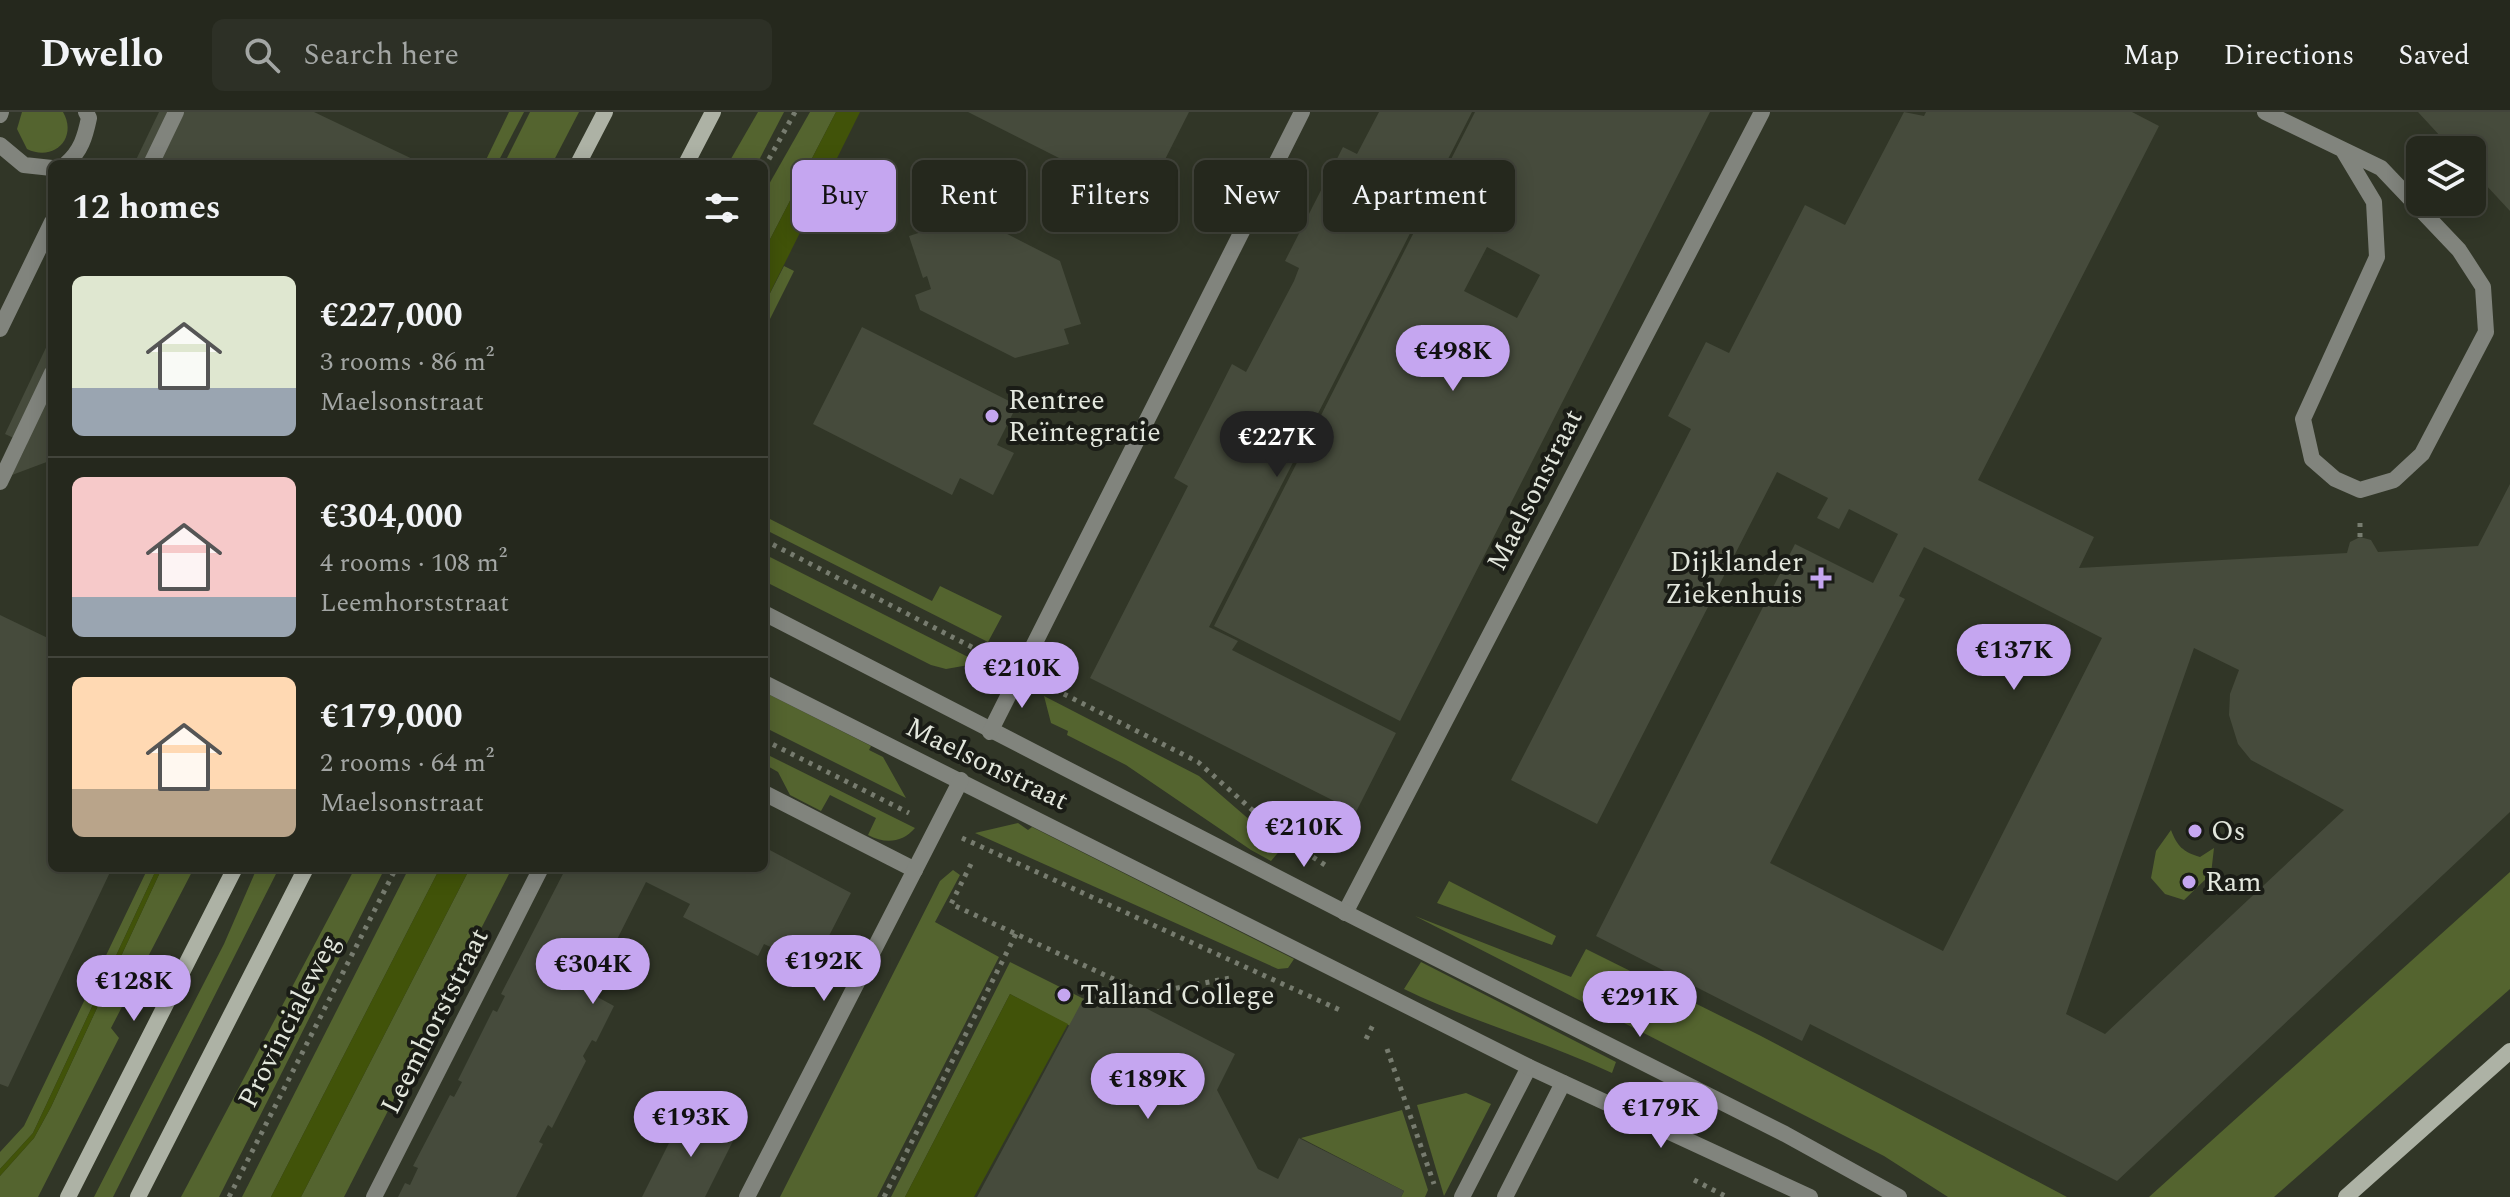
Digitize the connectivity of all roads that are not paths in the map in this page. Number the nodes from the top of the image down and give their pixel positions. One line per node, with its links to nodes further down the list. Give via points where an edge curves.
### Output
1 (176, 112): 11 (street)
2 (605, 112): 12 (main road)
3 (713, 112): 13 (main road)
4 (1302, 112): 21 (street, Maelsonstraat)
5 (1762, 112): 28 (street, Maelsonstraat)
6 (2265, 112): 9 (street)
7 (90, 114): 10 (street, via 85,138)
8 (0, 145): 14 (street, via 24,165)
9 (2344, 152): 9 (street, via 2374,202 2377,257 2303,419 2312,459 2335,479 2360,490 2394,480 2422,454 2486,332 2483,287 2459,250 2381,168)
10 (70, 160)
11 (153, 160)
12 (580, 160)
13 (688, 160)
14 (48, 168)
15 (48, 230): 16 (street)
16 (0, 329)
17 (48, 381): 18 (street)
18 (0, 482)
19 (768, 615): 21 (street, Maelsonstraat)
20 (768, 685): 22 (street, Maelsonstraat)
21 (990, 732): 28 (street, Maelsonstraat)
22 (961, 780): 24 (street); 30 (street, Maelsonstraat)
23 (768, 795): 24 (street)
24 (915, 870): 35 (street)
25 (233, 872): 32 (main road)
26 (304, 872): 33 (main road, Provincialeweg)
27 (539, 872): 34 (street, Leemhorststraat)
28 (1345, 913): 39 (street, Maelsonstraat, via 1785,1134)
29 (2510, 1051): 40 (main road)
30 (1529, 1067): 31 (street, Maelsonstraat); 36 (street)
31 (1563, 1083): 37 (street); 38 (street, Maelsonstraat)
32 (68, 1197)
33 (138, 1197)
34 (374, 1197)
35 (747, 1197)
36 (1462, 1197)
37 (1505, 1197)
38 (1810, 1197)
39 (1899, 1197)
40 (2346, 1197)

